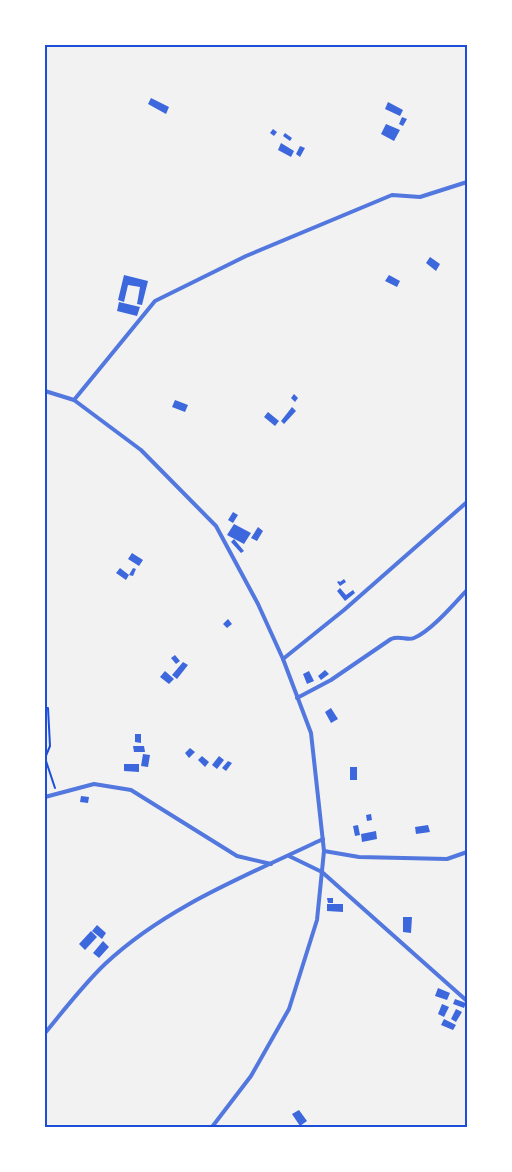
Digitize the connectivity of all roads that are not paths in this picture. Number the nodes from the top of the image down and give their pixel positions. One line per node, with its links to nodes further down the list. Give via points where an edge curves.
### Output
1 (467, 182): 3 (street, via 420,197 392,195 246,256 155,301)
2 (45, 391): 3 (street)
3 (74, 400): 6 (street, via 141,450 216,526 258,604)
4 (467, 502): 6 (street, via 344,610)
5 (467, 590): 7 (street, via 441,618 415,638 391,639 331,680)
6 (282, 659): 7 (street)
7 (297, 698): 9 (street, via 311,732)
8 (45, 797): 13 (street, via 94,784 131,790 237,856)
9 (324, 839): 10 (street); 12 (street)
10 (324, 851): 11 (street, via 359,857 447,859); 14 (street)
11 (467, 852)
12 (289, 856): 13 (street); 14 (street)
13 (271, 864): 16 (street, via 203,896 151,926 105,964)
14 (322, 872): 15 (street); 17 (street, via 318,920 289,1009 251,1076)
15 (467, 1001)
16 (45, 1033)
17 (212, 1127)

